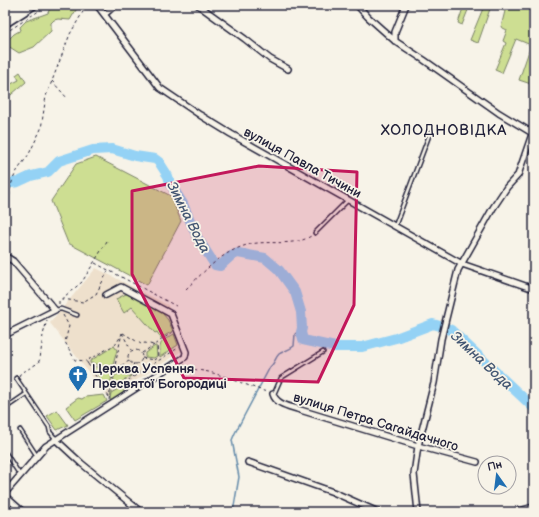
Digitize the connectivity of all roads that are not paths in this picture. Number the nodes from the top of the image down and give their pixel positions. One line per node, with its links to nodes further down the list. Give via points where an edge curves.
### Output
1 (20, 5): 8 (highway)
2 (33, 5): 10 (highway)
3 (97, 5): 9 (street, вулиця Павла Тичини)
4 (115, 5): 9 (street)
5 (198, 5): 12 (street, via 270,59)
6 (357, 5): 11 (street)
7 (406, 5): 11 (street)
8 (5, 14)
9 (105, 14): 15 (street, вулиця Павла Тичини, via 160,88 231,134)
10 (5, 23)
11 (395, 41): 14 (street, via 498,113)
12 (288, 69)
13 (430, 133): 16 (lane)
14 (533, 134): 19 (street, via 518,175 493,208)
15 (349, 200): 16 (street, вулиця Павла Тичини); 17 (lane)
16 (395, 227): 19 (street, вулиця Павла Тичини)
17 (315, 233)
18 (5, 256): 22 (street, via 13,261)
19 (462, 264): 20 (street, вулиця Павла Тичини); 32 (street, via 458,270 446,319 434,383)
20 (534, 289)
21 (106, 295): 31 (street, via 120,287 171,314 186,352 185,357)
22 (59, 310): 23 (lane); 24 (street)
23 (77, 315)
24 (5, 335)
25 (323, 352): 28 (lane, via 281,378)
26 (18, 378): 27 (lane)
27 (26, 394): 29 (lane); 31 (lane)
28 (273, 394): 32 (street, вулиця Петра Сагайдачного, via 280,403)
29 (7, 407)
30 (20, 430): 34 (lane)
31 (55, 439): 34 (street); 42 (street)
32 (418, 446): 36 (street, вулиця Петра Сагайдачного); 44 (street, via 414,474)
33 (5, 452): 37 (lane)
34 (38, 456): 37 (street)
35 (248, 462): 43 (street)
36 (477, 462)
37 (20, 476): 38 (street)
38 (5, 493)
39 (5, 496): 41 (street)
40 (534, 507): 45 (street)
41 (23, 512)
42 (141, 512)
43 (378, 512)
44 (418, 512)
45 (516, 512)

